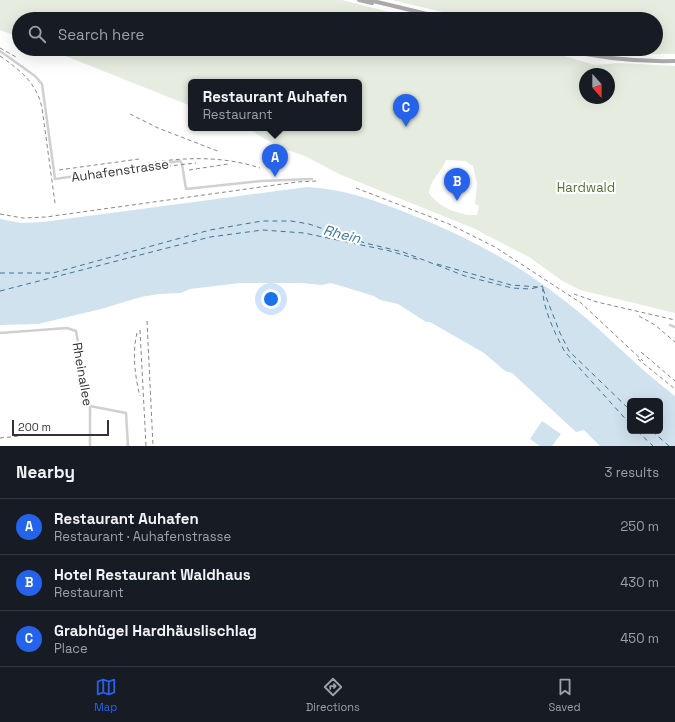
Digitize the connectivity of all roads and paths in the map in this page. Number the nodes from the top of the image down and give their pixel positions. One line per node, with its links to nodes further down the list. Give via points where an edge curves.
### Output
1 (358, 0): 3 (main road)
2 (369, 0): 4 (main road)
3 (407, 12)
4 (419, 12)
5 (0, 51): 9 (street, Auhafenstrasse, via 42,84 55,179 180,162 186,190 261,181)
6 (595, 56): 8 (main road, via 626,60)
7 (621, 56): 8 (main road)
8 (675, 60)
9 (312, 180)
10 (670, 325): 11 (street)
11 (675, 327)
12 (0, 333): 13 (street, Rheinallee, via 74,329)
13 (90, 406): 14 (street, Rheinallee); 15 (street, via 126,413)
14 (90, 446)
15 (128, 446)

